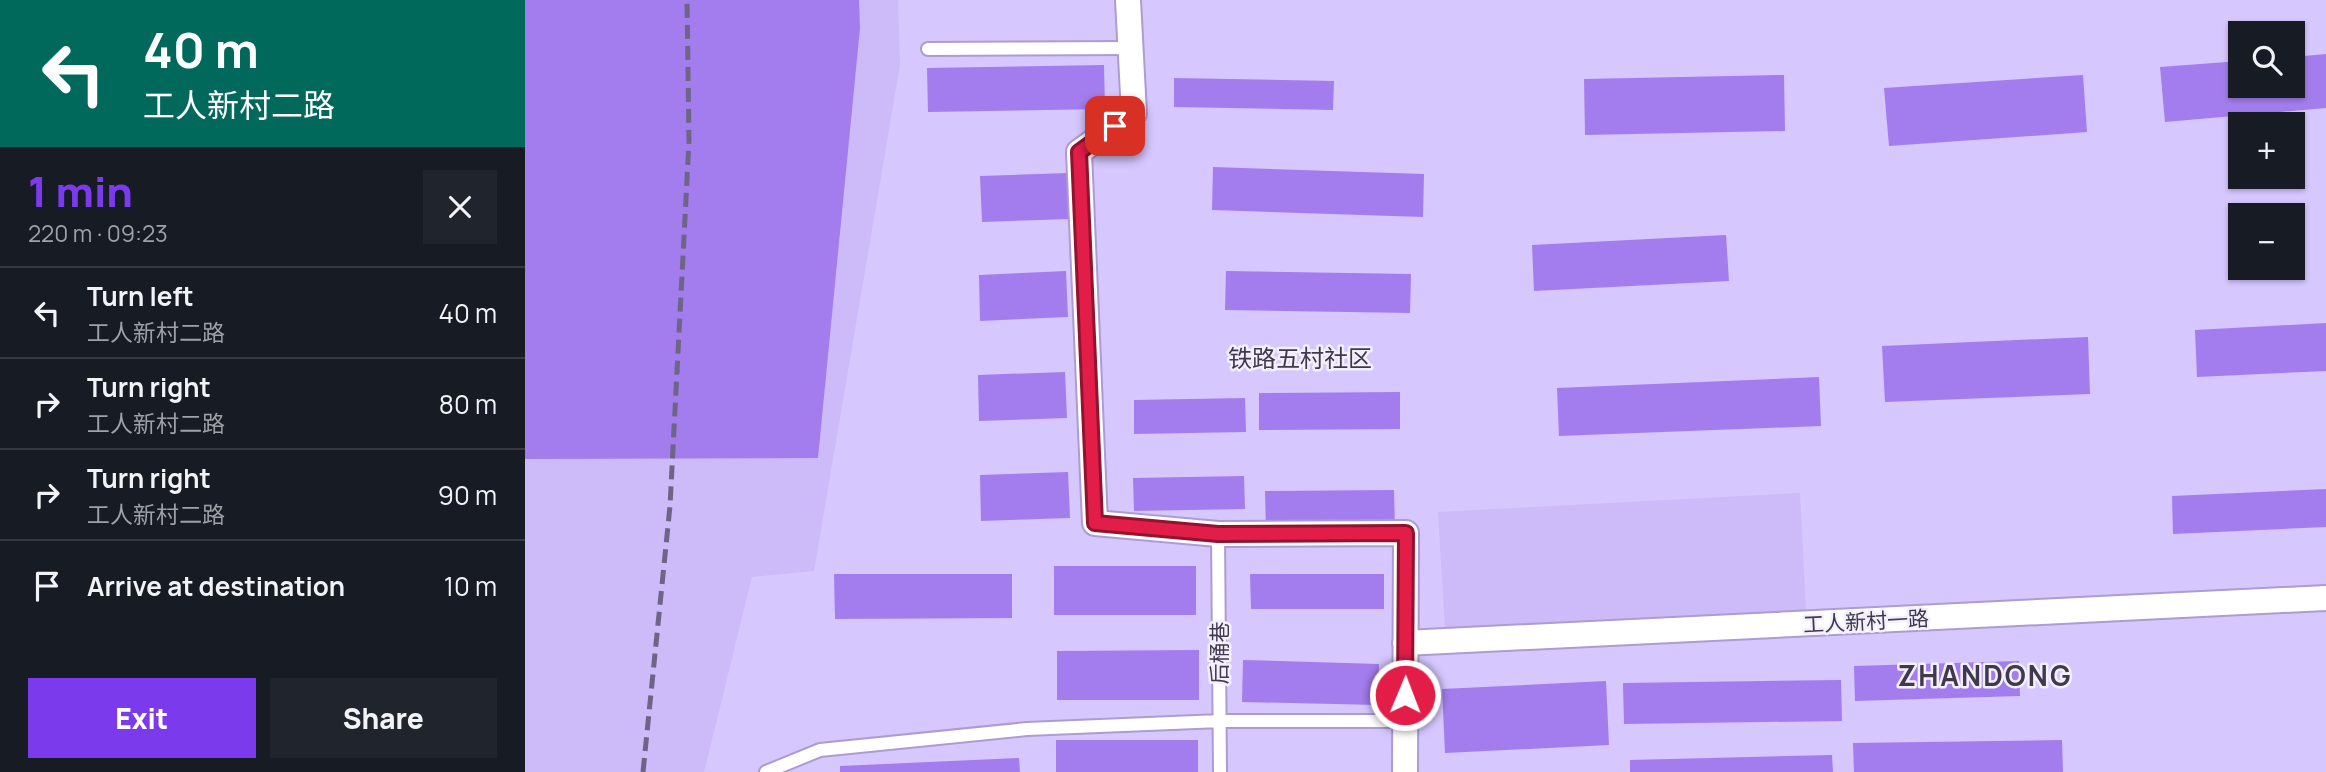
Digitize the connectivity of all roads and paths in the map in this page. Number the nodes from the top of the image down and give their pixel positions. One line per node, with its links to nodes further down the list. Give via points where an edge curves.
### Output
1 (1128, 0): 2 (street)
2 (1131, 48): 3 (lane); 4 (street, via 1134,113 1079,152 1095,523)
3 (928, 49)
4 (1218, 534): 6 (street, via 1406,533); 7 (lane, 后桶巷)
5 (2326, 598): 6 (street, 工人新村一路)
6 (1405, 643): 8 (street)
7 (1220, 721): 8 (lane); 9 (lane, via 1027,729 820,750); 10 (lane, 后桶巷)
8 (1405, 721): 11 (street)
9 (766, 772)
10 (1220, 772)
11 (1405, 772)

